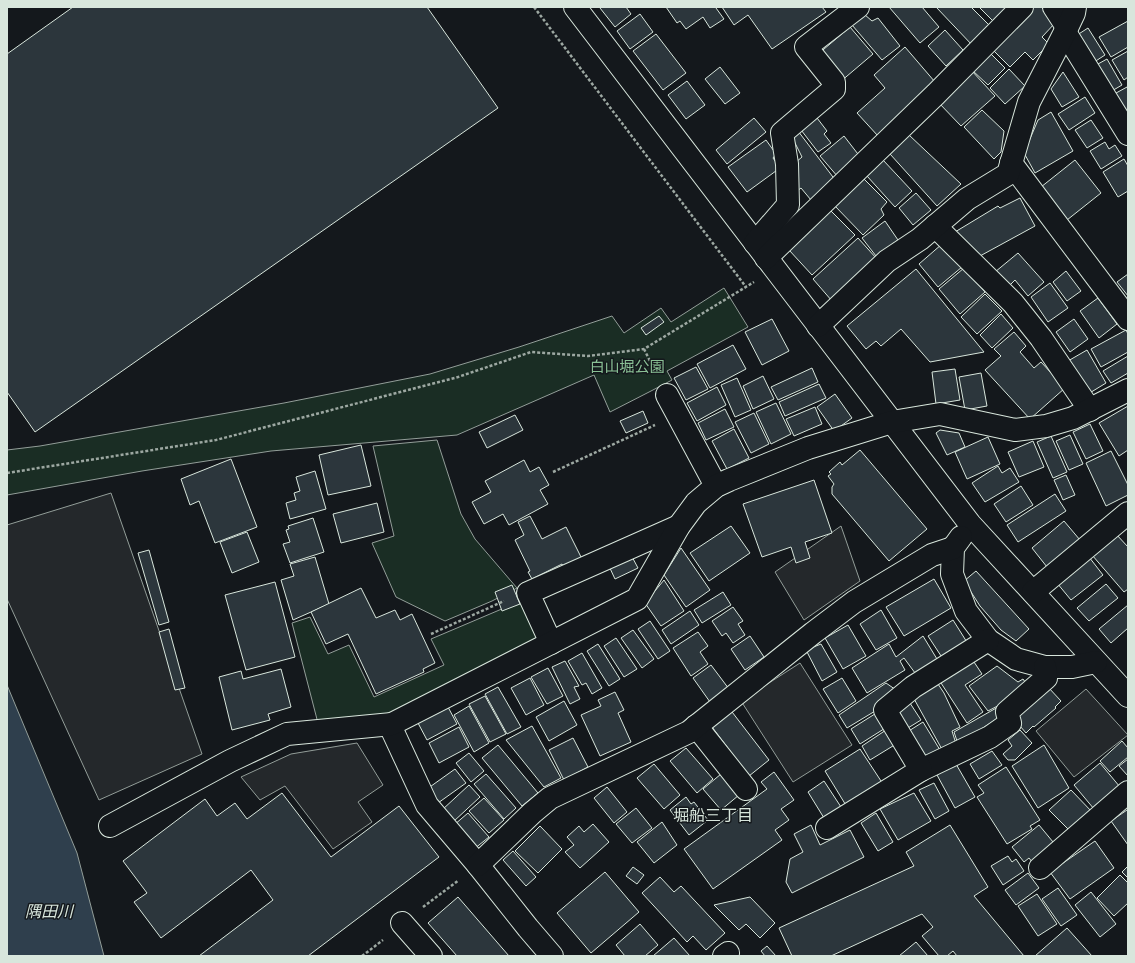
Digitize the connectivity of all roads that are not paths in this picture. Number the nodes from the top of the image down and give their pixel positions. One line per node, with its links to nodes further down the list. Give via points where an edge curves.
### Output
1 (858, 7): 8 (street, via 806,47 834,82 834,89 782,133 787,164 788,205)
2 (1022, 7): 8 (street, via 936,94)
3 (577, 8): 8 (street)
4 (1067, 17): 5 (street); 6 (street, via 1029,102)
5 (1128, 134)
6 (1011, 162): 7 (street, via 1008,174 967,199); 9 (street)
7 (935, 226): 10 (street, via 887,261); 13 (street, via 1013,303 1041,338)
8 (765, 257): 10 (street)
9 (1128, 319)
10 (818, 326): 14 (street)
11 (1128, 390): 13 (street)
12 (667, 395): 15 (street)
13 (1090, 410): 14 (street, via 1046,426 1015,430 940,414)
14 (892, 422): 15 (street, via 808,448); 17 (street)
15 (716, 486): 18 (street, via 696,504)
16 (1128, 513): 20 (street)
17 (970, 524): 19 (street); 20 (street)
18 (679, 526): 22 (street, via 637,599); 22 (street, via 528,593)
19 (953, 548): 21 (street, via 952,574 966,611); 26 (street, via 932,555 854,602)
20 (1033, 592): 23 (street)
21 (988, 640): 24 (street, via 1016,659); 28 (street, via 913,687 885,710)
22 (551, 643): 27 (street)
23 (1096, 662): 24 (street, via 1072,667); 25 (street)
24 (1045, 667): 28 (street, via 1046,678 1007,712 1010,723 990,737)
25 (1128, 696)
26 (696, 726): 29 (street); 33 (street, via 689,732 550,798)
27 (392, 728): 31 (street, via 287,734 230,761); 33 (street, via 427,805)
28 (921, 770): 32 (street)
29 (746, 789)
30 (1128, 792): 34 (street)
31 (110, 826)
32 (827, 828)
33 (478, 865): 37 (street)
34 (1040, 868)
35 (402, 923): 36 (street)
36 (431, 956)
37 (552, 956)

